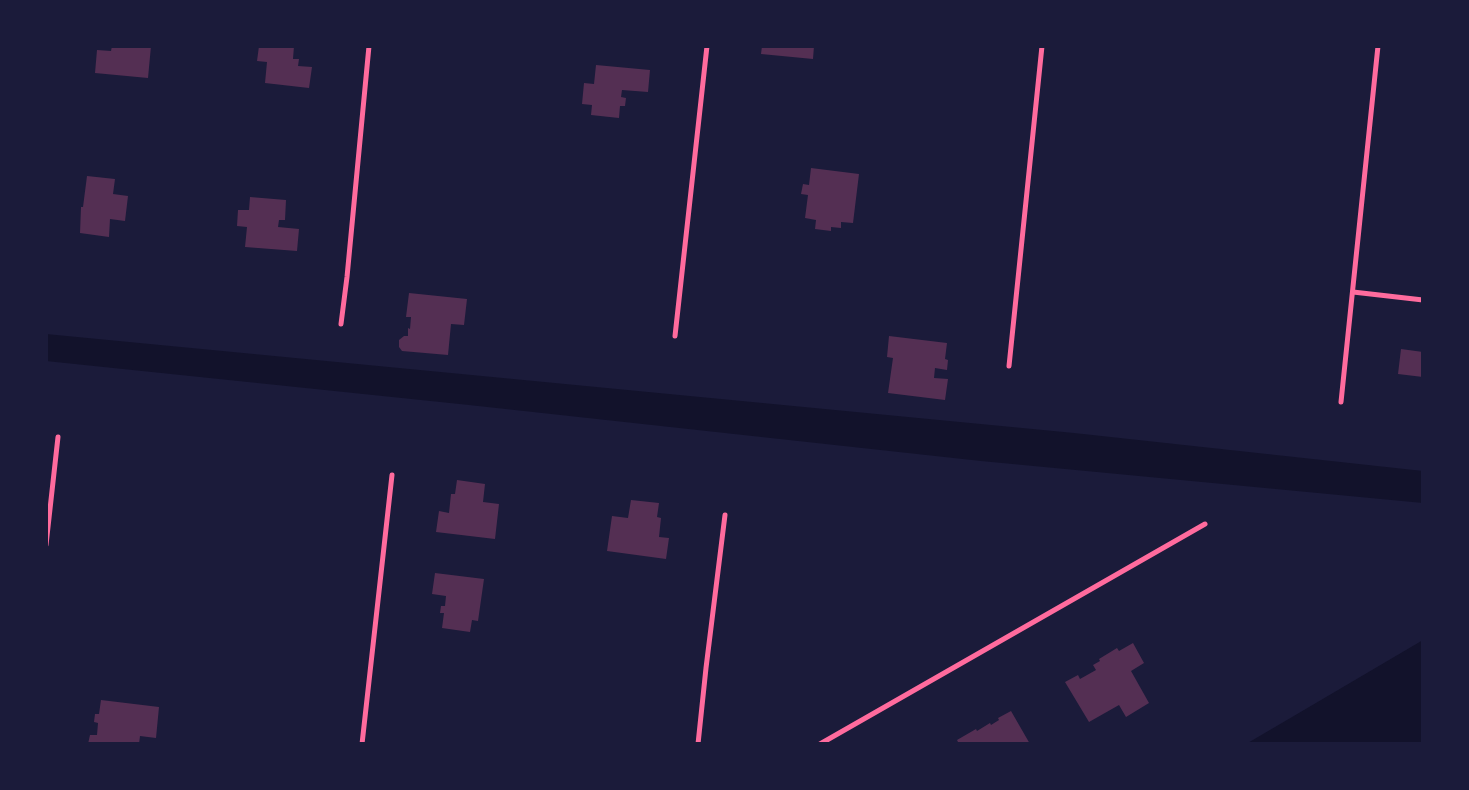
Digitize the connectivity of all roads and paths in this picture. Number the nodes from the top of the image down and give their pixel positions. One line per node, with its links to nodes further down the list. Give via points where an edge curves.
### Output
1 (369, 46): 7 (street)
2 (707, 46): 8 (street)
3 (1042, 46): 9 (street)
4 (1378, 46): 5 (street)
5 (1353, 292): 6 (street); 10 (street)
6 (1423, 300)
7 (341, 324)
8 (675, 336)
9 (1009, 366)
10 (1341, 402)
11 (58, 437): 15 (street)
12 (392, 475): 16 (street)
13 (725, 516): 17 (street)
14 (1205, 524): 18 (street)
15 (46, 545)
16 (362, 744)
17 (698, 744)
18 (820, 744)

